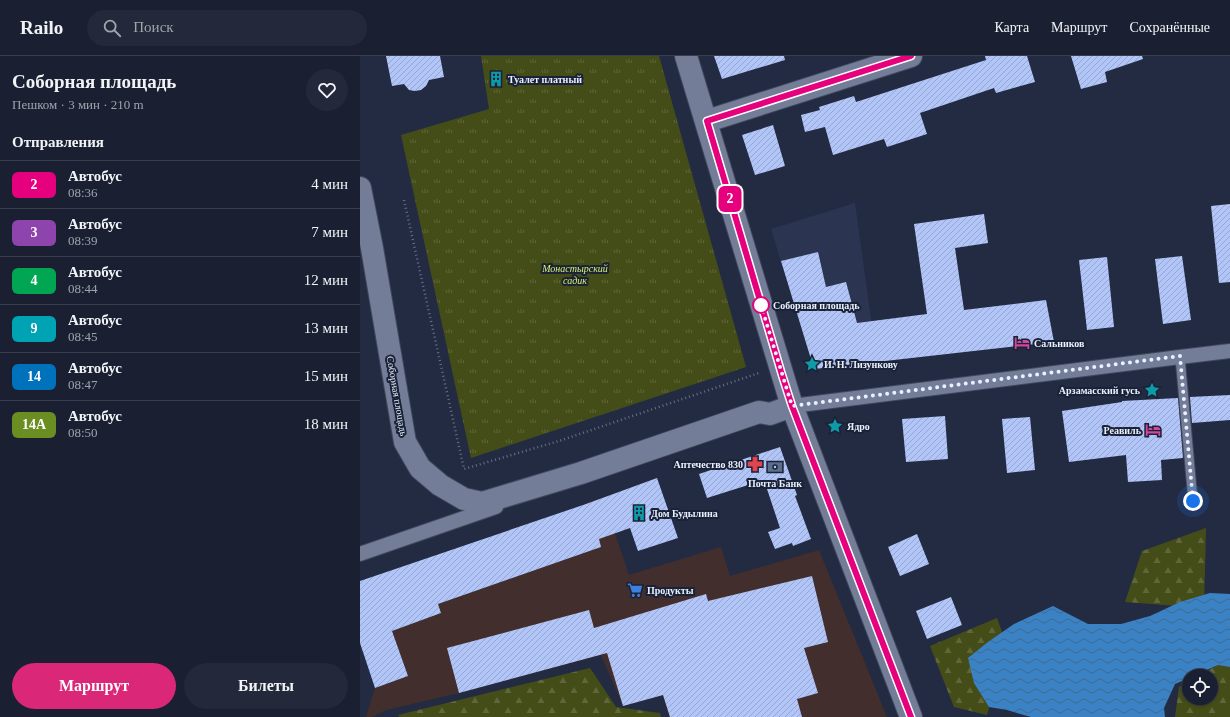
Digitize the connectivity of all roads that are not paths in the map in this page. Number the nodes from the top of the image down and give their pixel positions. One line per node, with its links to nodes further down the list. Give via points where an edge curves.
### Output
1 (686, 56): 3 (street)
2 (911, 56): 3 (street)
3 (707, 121): 7 (street)
4 (360, 188): 8 (street, Соборная площадь, via 405,442 420,468 440,485 464,499 482,503 581,473 759,412)
5 (1230, 352): 6 (street, Соборная площадь)
6 (1180, 356): 7 (street, Соборная площадь); 9 (lane)
7 (792, 406): 8 (street, Соборная площадь); 11 (street)
8 (770, 414): 10 (street, Соборная площадь)
9 (1193, 501)
10 (360, 554)
11 (911, 717)

